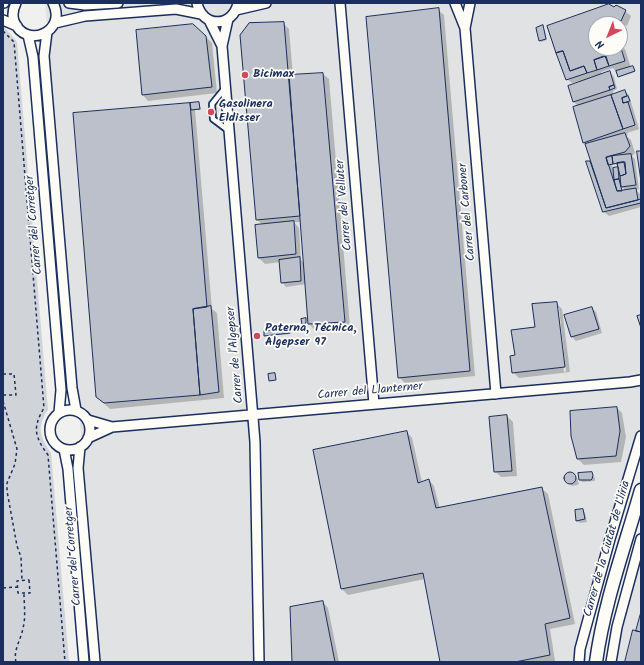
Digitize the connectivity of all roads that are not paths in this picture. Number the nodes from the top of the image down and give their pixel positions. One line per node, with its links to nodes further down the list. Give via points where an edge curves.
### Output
1 (16, 3): 16 (street, via 13,13)
2 (53, 3): 15 (street, via 57,15)
3 (69, 3): 4 (street)
4 (118, 3)
5 (197, 3): 11 (street)
6 (266, 3): 10 (street)
7 (340, 3): 27 (street, Carrer del Velluter)
8 (455, 3): 17 (street, Carrer del Carboner)
9 (470, 3): 17 (street, Carrer del Carboner)
10 (237, 6): 12 (street)
11 (201, 14): 14 (street); 15 (street, via 176,9 85,16)
12 (228, 19): 14 (street, via 222,22); 20 (street)
13 (3, 20): 16 (street)
14 (209, 20): 20 (street)
15 (55, 22): 18 (street)
16 (17, 26): 19 (street)
17 (465, 28): 26 (street, Carrer del Carboner)
18 (47, 32): 19 (street, via 35,36); 28 (street, Carrer del Corretger, via 44,56 72,388)
19 (28, 35): 29 (street, Carrer del Corretger, via 33,57 61,390)
20 (222, 46): 21 (street, Carrer de l'Algepser)
21 (225, 88): 22 (street, Carrer de l'Algepser); 22 (lane, via 212,104 213,119)
22 (229, 131): 30 (street, Carrer de l'Algepser)
23 (641, 380): 24 (street, Carrer del Llanterner)
24 (630, 382): 25 (street, Carrer del Llanterner); 26 (street, Carrer del Llanterner)
25 (641, 386)
26 (496, 394): 27 (street, Carrer del Llanterner)
27 (374, 404): 30 (street, Carrer del Llanterner)
28 (76, 410): 29 (street, via 64,410); 31 (street)
29 (59, 413): 36 (street, via 51,423 51,435)
30 (253, 414): 32 (street, Carrer del Llanterner); 42 (street, Carrer de l'Algepser)
31 (88, 420): 32 (street, Carrer del Llanterner); 34 (street)
32 (112, 427): 34 (street, Carrer del Llanterner)
33 (641, 436): 39 (street, Carrer de la Ciutat de Llíria)
34 (88, 438): 35 (street)
35 (80, 447): 36 (street); 41 (street, Carrer del Corretger, via 78,468)
36 (64, 449): 40 (street, Carrer del Corretger, via 68,469)
37 (641, 490): 45 (street, Carrer de la Ciutat de Llíria, via 608,604)
38 (641, 539): 46 (street, via 616,627)
39 (580, 650): 43 (street); 44 (street, Carrer de la Ciutat de Llíria)
40 (84, 662)
41 (95, 662)
42 (259, 662)
43 (571, 662)
44 (579, 662)
45 (596, 662)
46 (611, 662)

